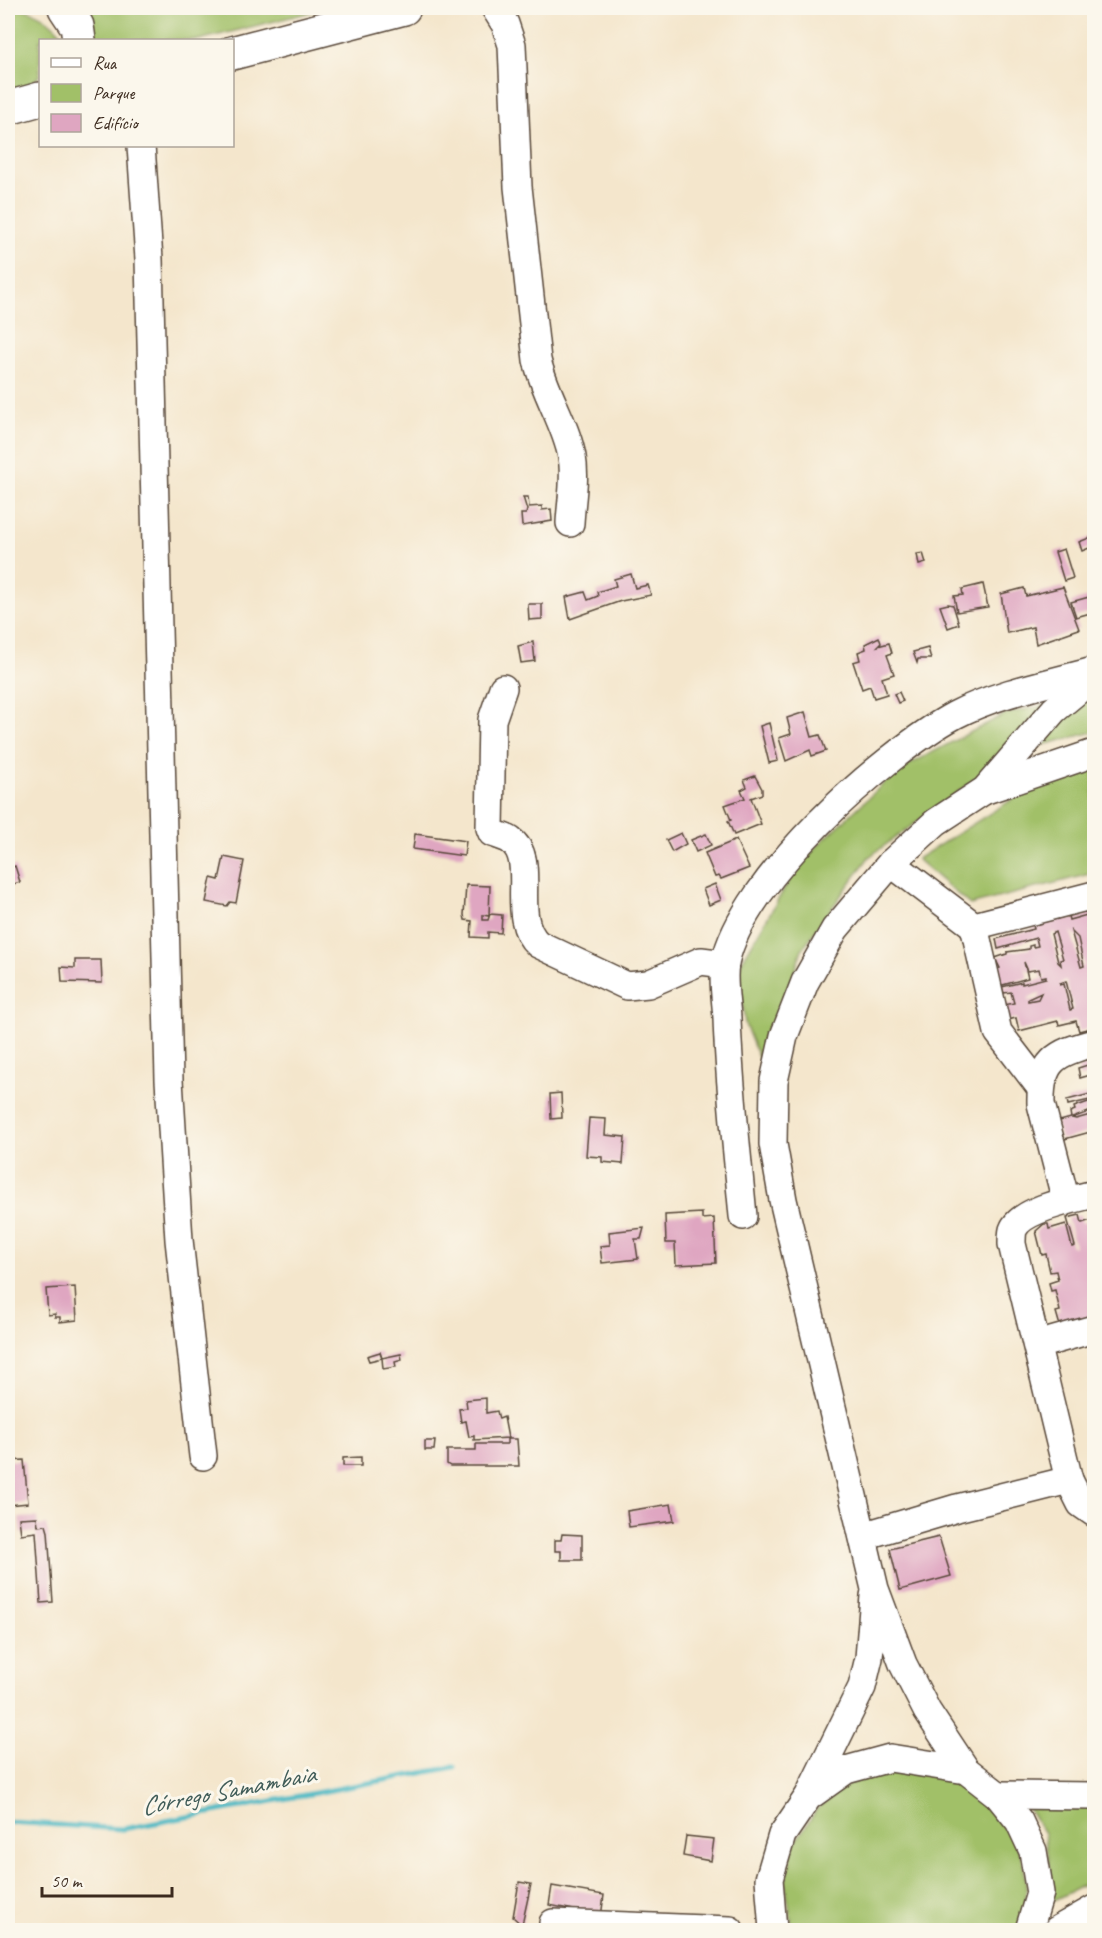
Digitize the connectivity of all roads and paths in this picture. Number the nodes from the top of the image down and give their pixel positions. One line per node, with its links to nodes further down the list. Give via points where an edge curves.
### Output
1 (65, 8): 4 (main road, via 77,26)
2 (404, 8): 5 (main road)
3 (495, 8): 9 (street, via 512,45 518,187 537,360 573,465)
4 (78, 39)
5 (234, 52)
6 (39, 99): 7 (main road)
7 (8, 108)
8 (141, 147): 26 (street, via 149,259 169,1080 178,1240)
9 (570, 523)
10 (1095, 671): 18 (street, via 996,699 956,715 879,768 830,812 762,889)
11 (1095, 677): 14 (street, via 1054,710)
12 (502, 687): 18 (street, via 492,720 489,828 508,839 521,855 524,921 531,938 627,986 648,984 701,961)
13 (1095, 753): 14 (street)
14 (985, 790): 15 (street, via 936,822)
15 (891, 863): 17 (street); 29 (street, via 835,929 804,982 783,1036 774,1082 773,1144 783,1200)
16 (1095, 895): 17 (street)
17 (974, 926): 20 (street, via 998,1032)
18 (725, 964): 23 (street, via 729,1066)
19 (1095, 1043): 20 (street, via 1059,1055 1044,1072)
20 (1041, 1089): 22 (street, via 1041,1104)
21 (1095, 1194): 22 (street)
22 (1066, 1201): 25 (street, via 1030,1213 1013,1229 1012,1244)
23 (743, 1216)
24 (1095, 1329): 25 (street)
25 (1037, 1345): 27 (street)
26 (203, 1456)
27 (1069, 1480): 28 (street, via 1081,1504); 29 (street)
28 (1095, 1513)
29 (863, 1536): 30 (street)
30 (875, 1588): 31 (street, via 903,1664 927,1711); 34 (street, via 869,1658 862,1687)
31 (966, 1770): 32 (street); 34 (street, via 890,1758 846,1770)
32 (998, 1795): 33 (street); 39 (street, via 1019,1821 1034,1851 1040,1893)
33 (1095, 1796)
34 (808, 1797): 38 (street, via 782,1835 769,1879)
35 (1095, 1909): 40 (street)
36 (553, 1923): 37 (street)
37 (730, 1930)
38 (773, 1930)
39 (1029, 1930)
40 (1057, 1930)

